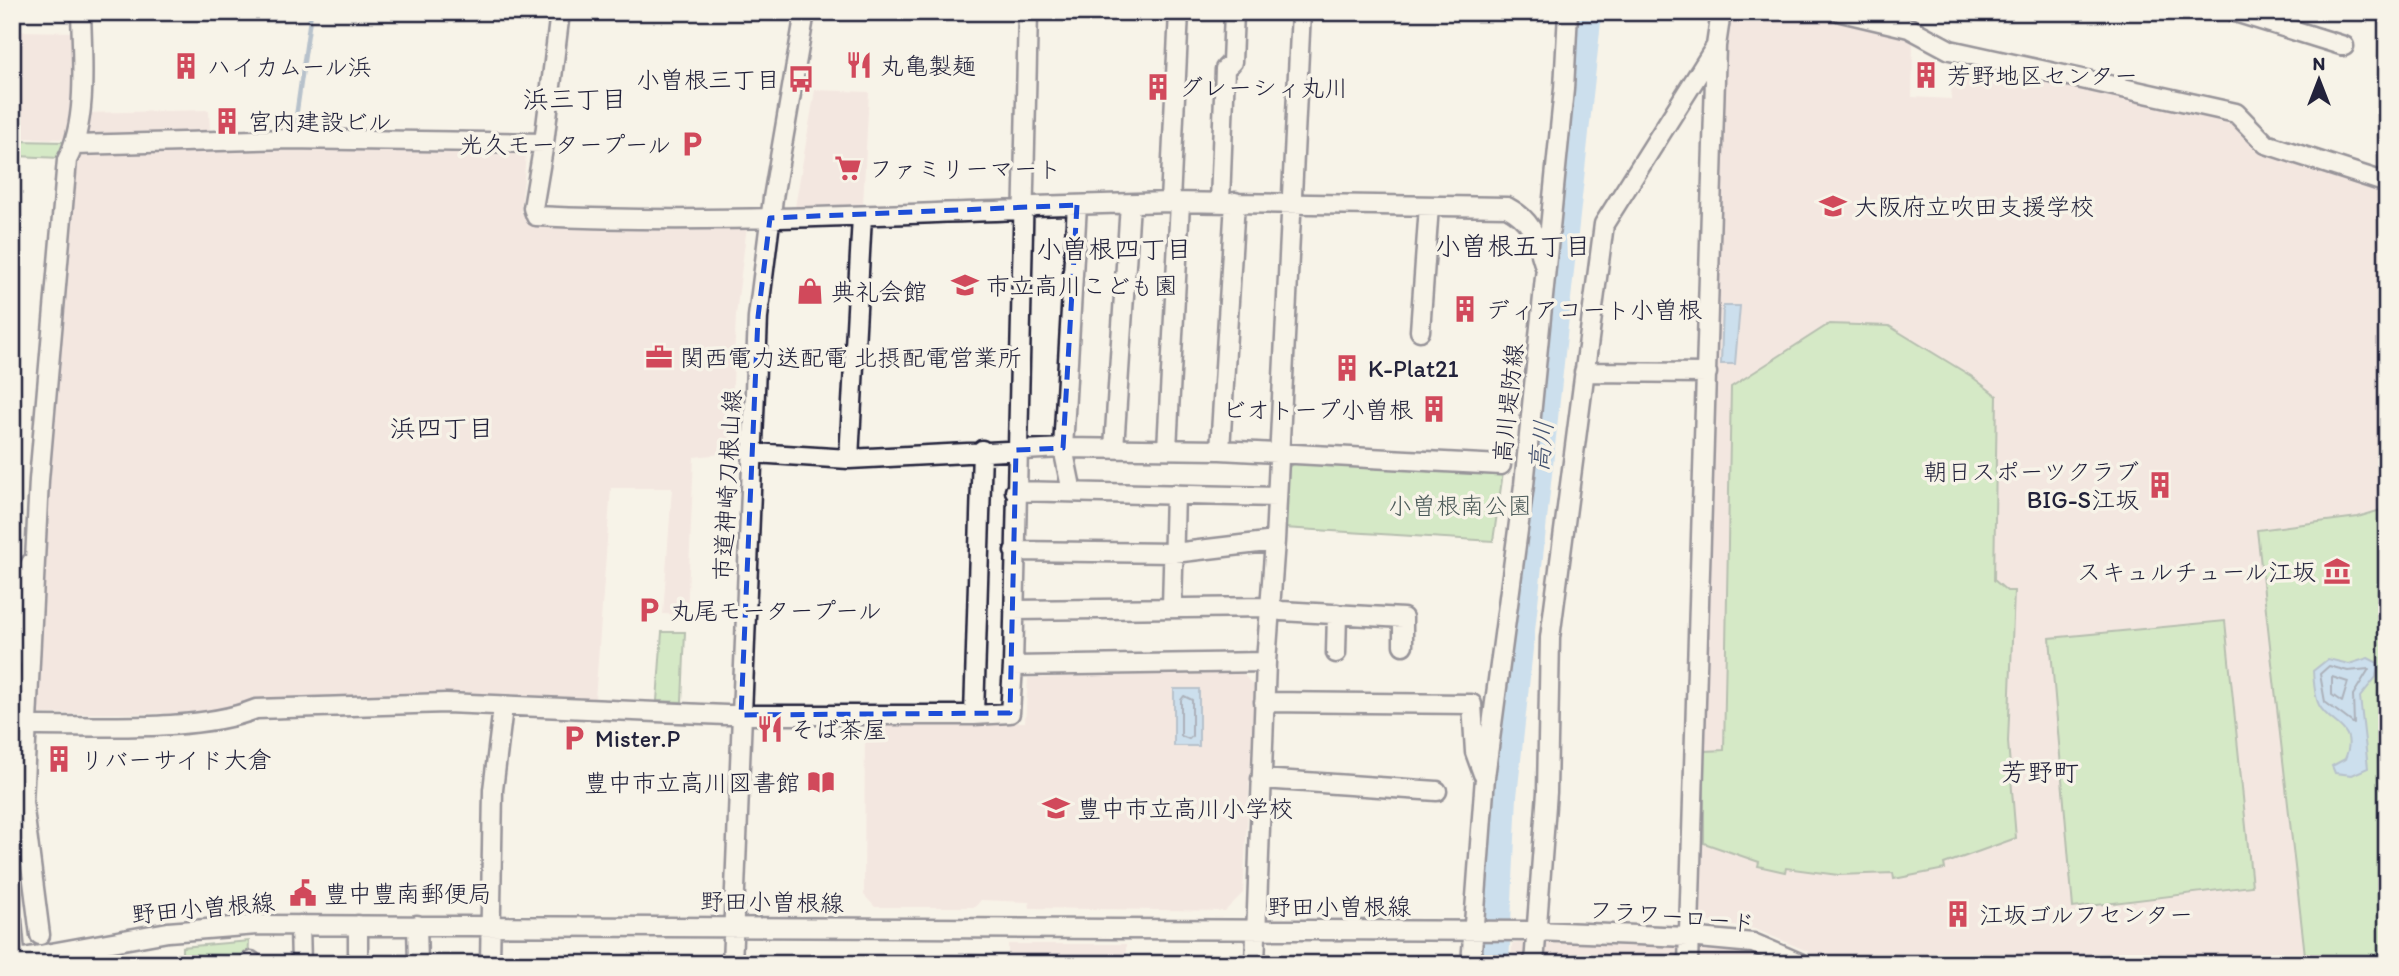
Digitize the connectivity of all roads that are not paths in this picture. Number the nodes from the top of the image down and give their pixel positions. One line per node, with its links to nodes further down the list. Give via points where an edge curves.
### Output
1 (81, 12): 16 (street, via 82,84)
2 (560, 12): 15 (street)
3 (805, 12): 26 (street, 市道神崎刀根山線)
4 (1028, 12): 24 (street)
5 (1179, 12): 18 (street)
6 (1234, 12): 19 (street, via 1232,62 1225,69)
7 (1301, 12): 21 (street)
8 (1568, 12): 27 (street, 高川堤防線)
9 (1721, 12): 13 (street)
10 (1841, 12): 17 (street, via 1909,28 1950,50 2236,113 2266,144)
11 (2235, 12): 12 (street)
12 (2265, 17): 14 (street)
13 (1716, 46): 29 (street, via 1604,224); 30 (street)
14 (2344, 46)
15 (544, 144): 16 (street, via 288,139); 26 (street, via 533,208 536,216)
16 (75, 145): 48 (street, via 67,160)
17 (2387, 183)
18 (1175, 202): 19 (street); 20 (street); 33 (street)
19 (1227, 202): 21 (street); 36 (street)
20 (1130, 204): 22 (street); 32 (street)
21 (1292, 204): 23 (street); 37 (street)
22 (1077, 205): 24 (street); 31 (street)
23 (1429, 206): 27 (street, via 1507,207 1525,217); 28 (street)
24 (1024, 210): 25 (street); 35 (street)
25 (862, 216): 26 (street); 39 (street)
26 (770, 218): 38 (street, 市道神崎刀根山線, via 758,317)
27 (1545, 267): 63 (street, 高川堤防線, via 1524,485)
28 (1420, 331)
29 (1584, 372): 30 (street); 74 (street, via 1550,638 1548,792)
30 (1707, 373): 76 (street)
31 (1063, 448): 32 (street); 35 (street); 42 (street)
32 (1114, 449): 33 (street)
33 (1167, 449): 36 (street)
34 (982, 450): 35 (street); 39 (street); 61 (street)
35 (1016, 450): 41 (street)
36 (1220, 450): 37 (street)
37 (1279, 451): 40 (street); 44 (street)
38 (753, 453): 39 (street); 60 (street, 市道神崎刀根山線)
39 (849, 459)
40 (1501, 465)
41 (1015, 491): 42 (street); 46 (street)
42 (1072, 492): 43 (street)
43 (1175, 494): 44 (street); 47 (street)
44 (1277, 497): 45 (street)
45 (1275, 541): 47 (street); 50 (street)
46 (1014, 551): 47 (street); 51 (street)
47 (1174, 553): 49 (street)
48 (34, 557): 55 (street, via 19,589); 62 (street)
49 (1172, 607): 50 (street); 51 (street)
50 (1270, 607): 52 (street); 56 (street)
51 (1014, 610): 57 (street)
52 (1337, 614): 53 (street, via 1403,618); 54 (street)
53 (1403, 645)
54 (1336, 653)
55 (12, 661)
56 (1266, 662): 57 (street); 58 (street)
57 (1013, 666): 61 (street, via 1010,713)
58 (1264, 702): 63 (street, via 1472,704 1475,752); 64 (street)
59 (503, 707): 60 (street); 62 (street, via 446,703 256,709 232,719 194,723); 70 (street, via 493,790)
60 (741, 715): 61 (street); 71 (street, 市道神崎刀根山線)
61 (975, 715)
62 (28, 726): 75 (street, via 23,802)
63 (1485, 777): 73 (street, 高川堤防線)
64 (1261, 779): 65 (street); 72 (street)
65 (1437, 791)
66 (12, 921): 77 (street)
67 (300, 925): 68 (street, 野田小曽根線); 77 (street, 野田小曽根線, via 168,932); 78 (street)
68 (358, 925): 69 (street, 野田小曽根線); 79 (street)
69 (417, 925): 70 (street, 野田小曽根線); 80 (street)
70 (491, 925): 71 (street, 野田小曽根線); 81 (street)
71 (733, 926): 72 (street, 野田小曽根線); 82 (street, 市道神崎刀根山線)
72 (1255, 930): 73 (street, 野田小曽根線); 83 (street)
73 (1471, 931): 74 (street, 野田小曽根線); 84 (street, 高川堤防線)
74 (1535, 931): 76 (street, フラワーロード); 85 (street)
75 (40, 935)
76 (1688, 937): 86 (street); 87 (street, フラワーロード, via 1753,943)
77 (15, 961)
78 (301, 964)
79 (358, 964)
80 (418, 964)
81 (490, 964)
82 (732, 964)
83 (1255, 964)
84 (1471, 964)
85 (1534, 964)
86 (1688, 964)
87 (1802, 964)

